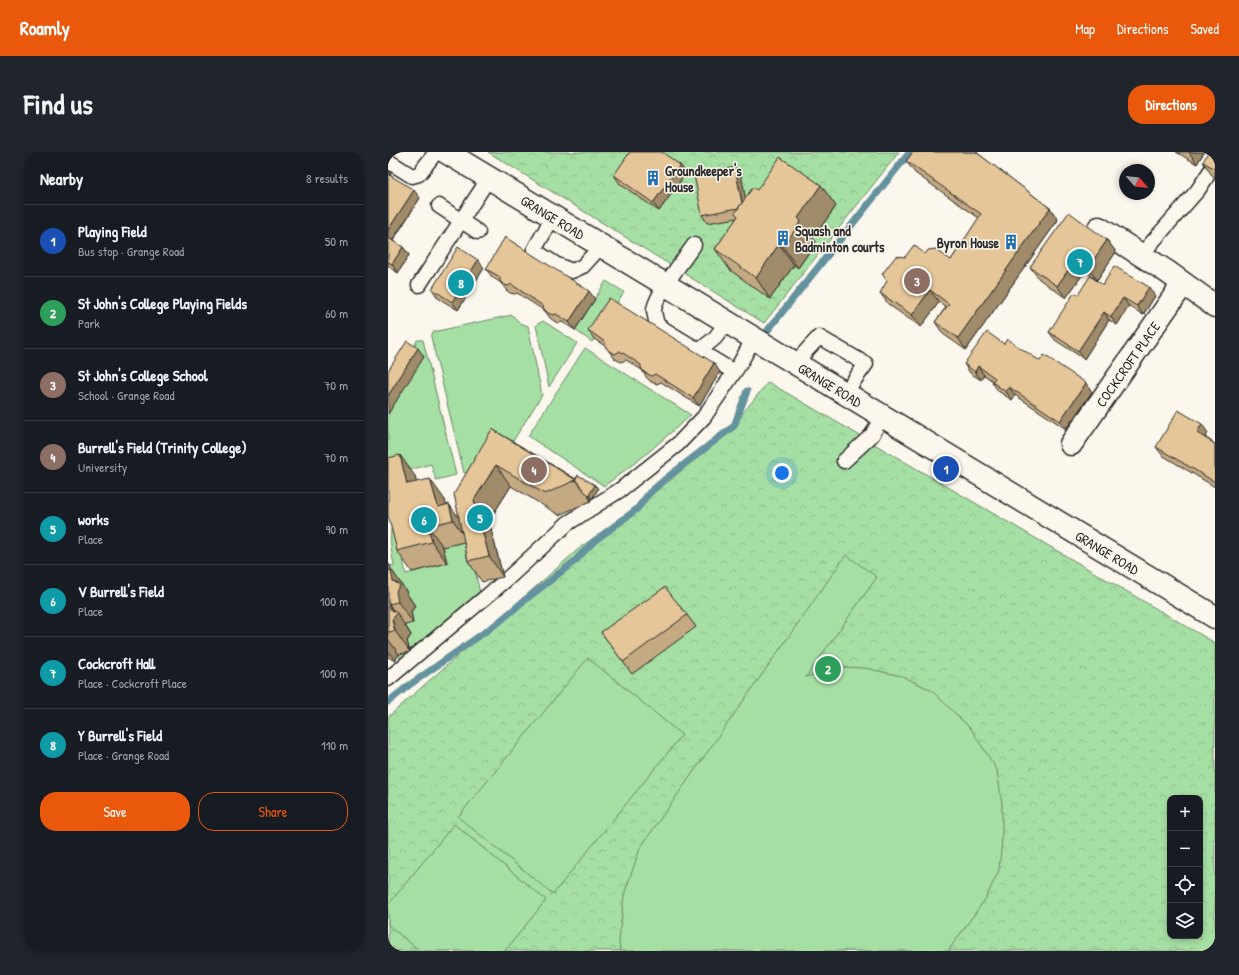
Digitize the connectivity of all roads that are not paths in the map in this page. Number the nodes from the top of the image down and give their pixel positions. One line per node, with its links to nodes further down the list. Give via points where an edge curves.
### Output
1 (436, 152): 3 (lane, via 419,174 412,176)
2 (446, 152): 5 (street, GRANGE ROAD)
3 (388, 162)
4 (1215, 164): 13 (lane, via 1198,190)
5 (489, 178): 7 (street, GRANGE ROAD); 8 (lane)
6 (439, 206): 8 (lane)
7 (553, 216): 12 (street, GRANGE ROAD); 12 (lane, via 534,250 557,265 572,271 583,266)
8 (461, 220): 10 (lane); 16 (lane)
9 (1099, 228): 13 (street)
10 (478, 232)
11 (694, 245): 15 (lane)
12 (601, 246): 15 (street, GRANGE ROAD)
13 (1141, 255): 14 (street)
14 (1183, 284): 17 (street); 25 (street, COCKCROFT PLACE)
15 (666, 285): 18 (street, GRANGE ROAD); 20 (lane, via 656,302 656,325)
16 (419, 286)
17 (1215, 306)
18 (727, 322): 19 (street, GRANGE ROAD); 20 (lane, via 715,338)
19 (754, 338): 21 (street, GRANGE ROAD); 22 (lane)
20 (699, 351): 22 (lane)
21 (795, 363): 23 (street, GRANGE ROAD); 23 (lane, via 819,337 866,364)
22 (734, 372): 28 (lane, via 704,417 678,444 620,490 568,523 506,580)
23 (845, 393): 24 (street, GRANGE ROAD)
24 (882, 416): 26 (lane, via 872,435); 27 (street, GRANGE ROAD)
25 (1071, 444)
26 (844, 461)
27 (1215, 616)
28 (388, 679)

